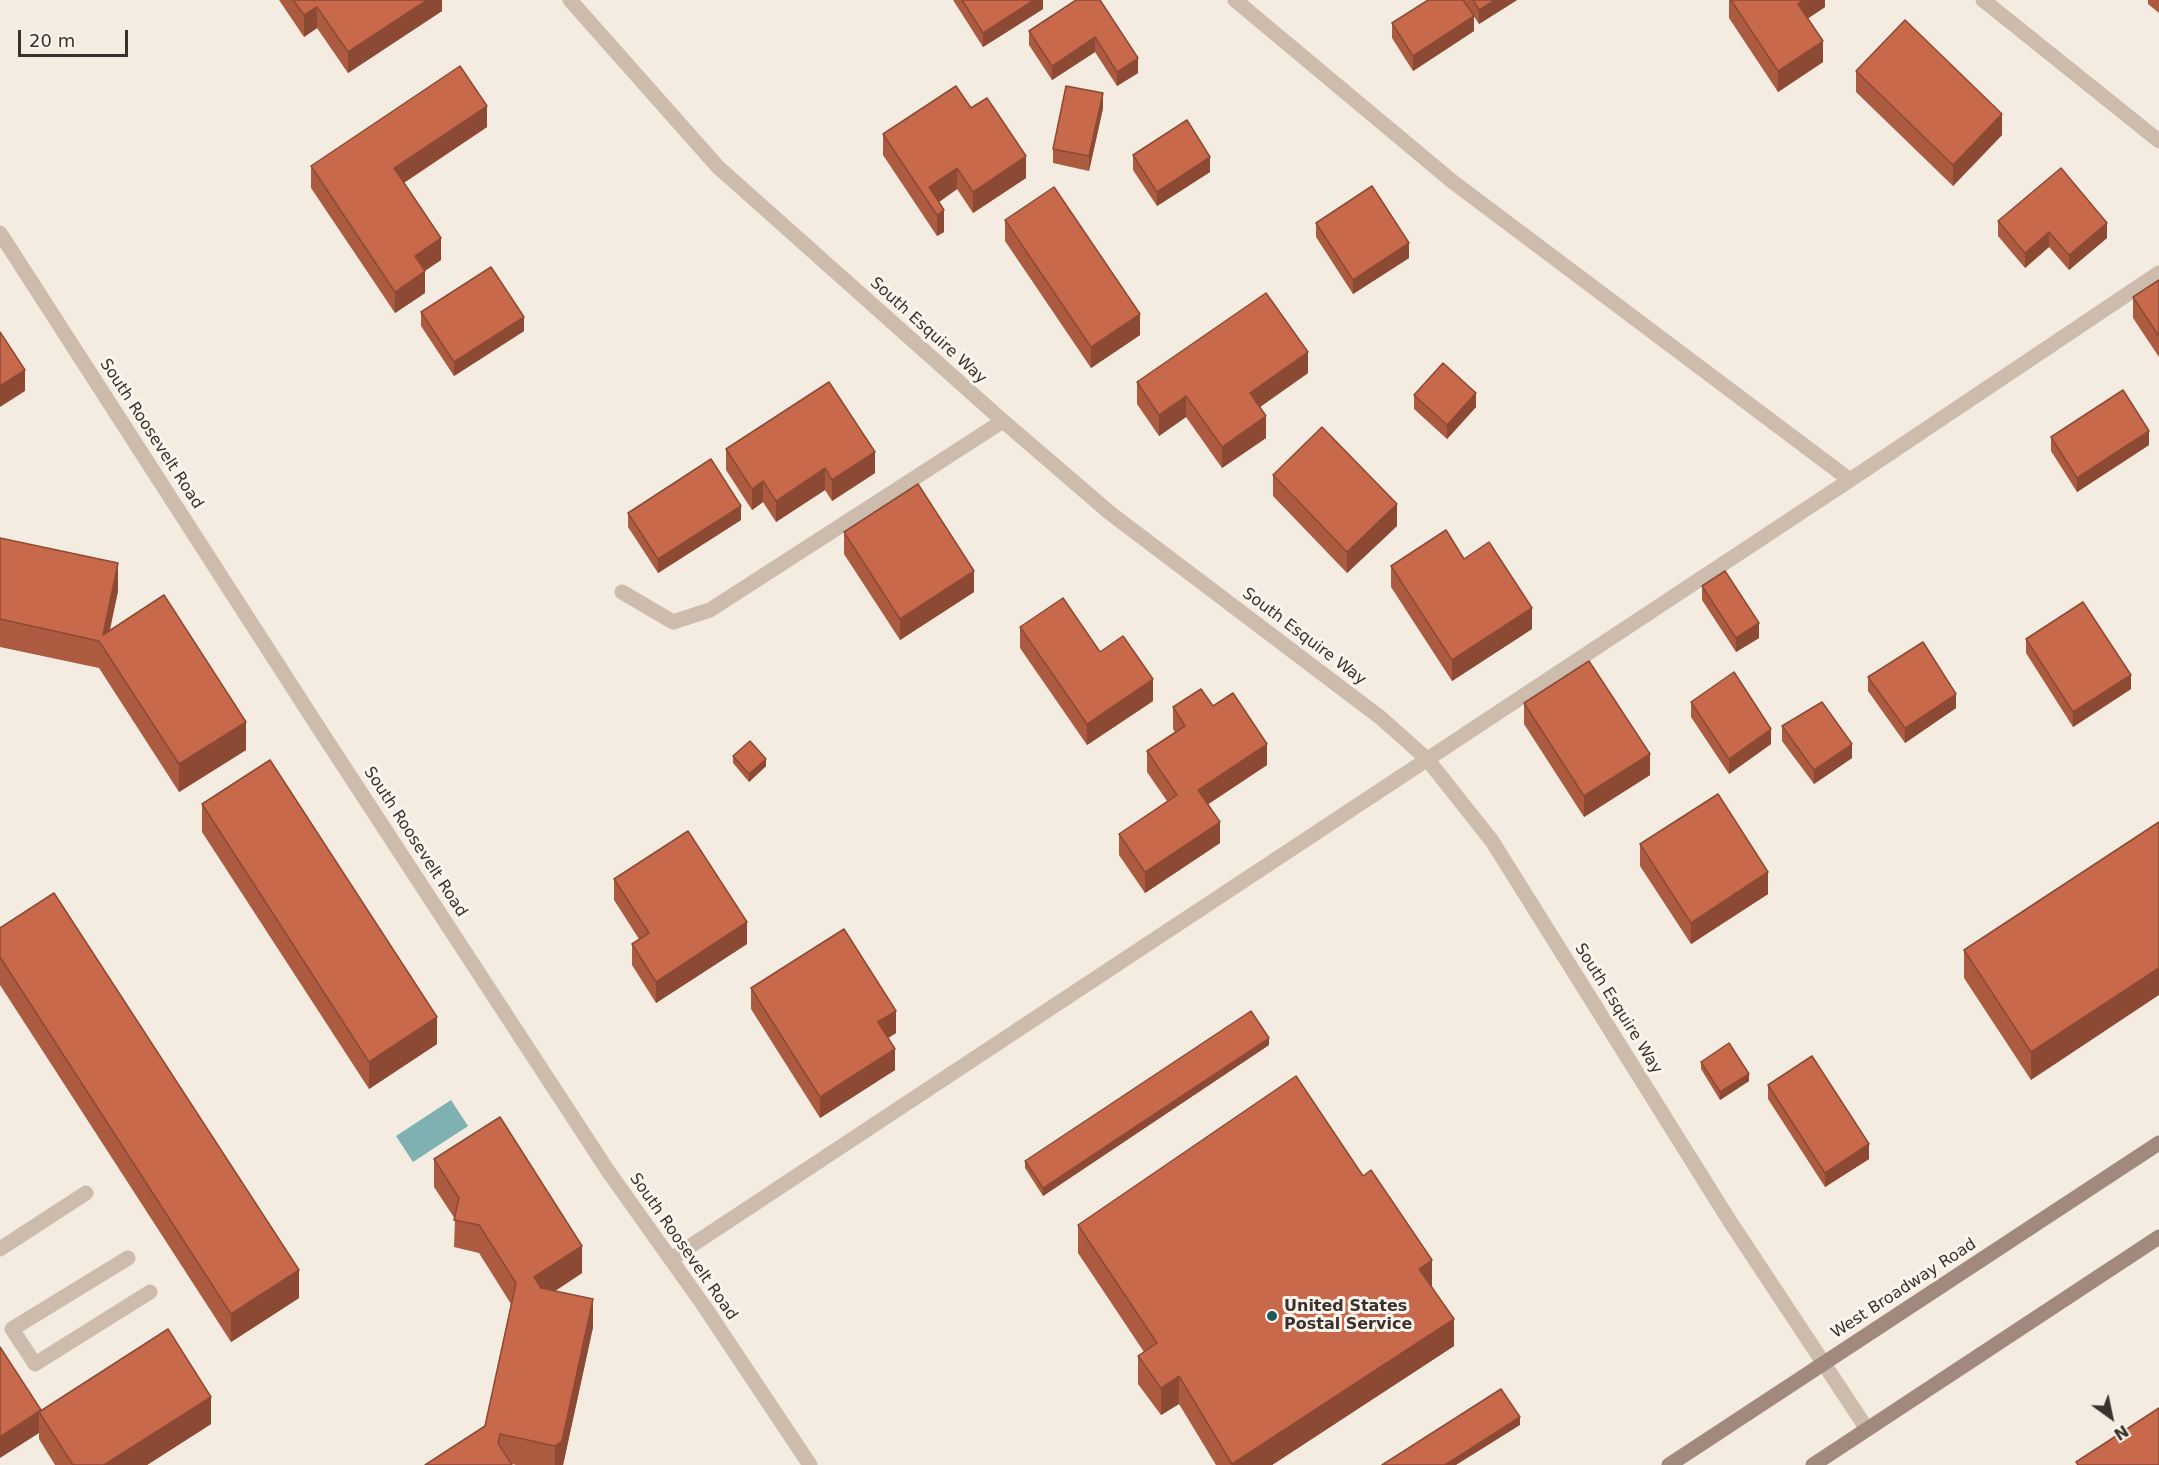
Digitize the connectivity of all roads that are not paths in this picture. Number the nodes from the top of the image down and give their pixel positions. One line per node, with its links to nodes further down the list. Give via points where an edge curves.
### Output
1 (570, 0): 7 (street, South Esquire Way, via 718,167)
2 (1235, 0): 8 (street, via 1453,182)
3 (1983, 0): 4 (street)
4 (2159, 141)
5 (0, 233): 16 (street, South Roosevelt Road, via 595,1151)
6 (2159, 273): 8 (street)
7 (1003, 421): 9 (street, via 710,610 673,622); 10 (street, South Esquire Way, via 1110,513 1381,718)
8 (1851, 480): 10 (street)
9 (622, 592)
10 (1427, 759): 16 (street); 18 (street, South Esquire Way, via 1491,841 1729,1220)
11 (2159, 1143): 18 (main road, West Broadway Road)
12 (86, 1193): 14 (street)
13 (2159, 1237): 19 (main road)
14 (0, 1249)
15 (128, 1258): 17 (street, via 12,1329 35,1364)
16 (671, 1258): 20 (street, South Roosevelt Road)
17 (150, 1292)
18 (1824, 1363): 19 (street, South Esquire Way); 21 (main road, West Broadway Road)
19 (1867, 1430): 22 (main road)
20 (810, 1465)
21 (1669, 1465)
22 (1813, 1465)

